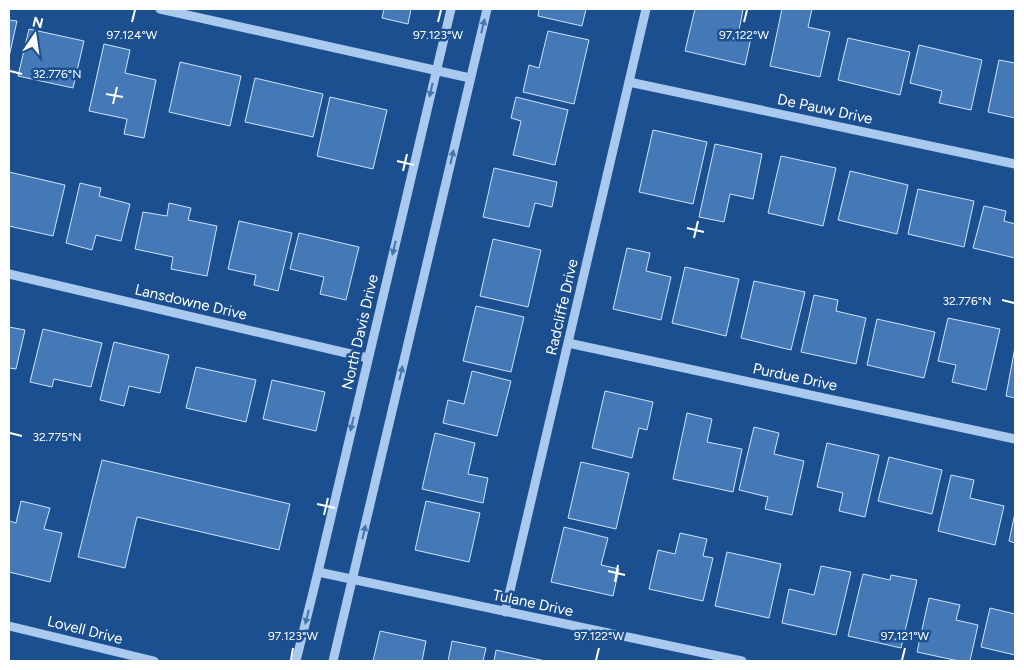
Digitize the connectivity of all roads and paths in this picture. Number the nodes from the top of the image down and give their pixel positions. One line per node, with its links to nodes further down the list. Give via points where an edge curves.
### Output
1 (160, 9): 5 (street)
2 (451, 9): 5 (street, North Davis Drive)
3 (487, 9): 6 (street, one-way to 3)
4 (646, 9): 7 (street, Radcliffe Drive)
5 (436, 70): 6 (street); 11 (street, North Davis Drive, one-way to 11)
6 (470, 78): 14 (street, one-way to 6)
7 (629, 82): 8 (street, De Pauw Drive); 10 (street, Radcliffe Drive)
8 (1015, 164)
9 (9, 274): 11 (street, Lansdowne Drive)
10 (568, 343): 12 (street, Purdue Drive); 15 (street, Radcliffe Drive)
11 (368, 358): 13 (street, North Davis Drive, one-way to 13)
12 (1015, 439)
13 (318, 572): 14 (street, Tulane Drive); 18 (street, North Davis Drive, one-way to 18)
14 (352, 579): 15 (street, Tulane Drive); 19 (street)
15 (505, 612): 20 (street, Tulane Drive)
16 (9, 626): 17 (street, Lovell Drive)
17 (154, 661)
18 (296, 661)
19 (333, 661)
20 (742, 661)

